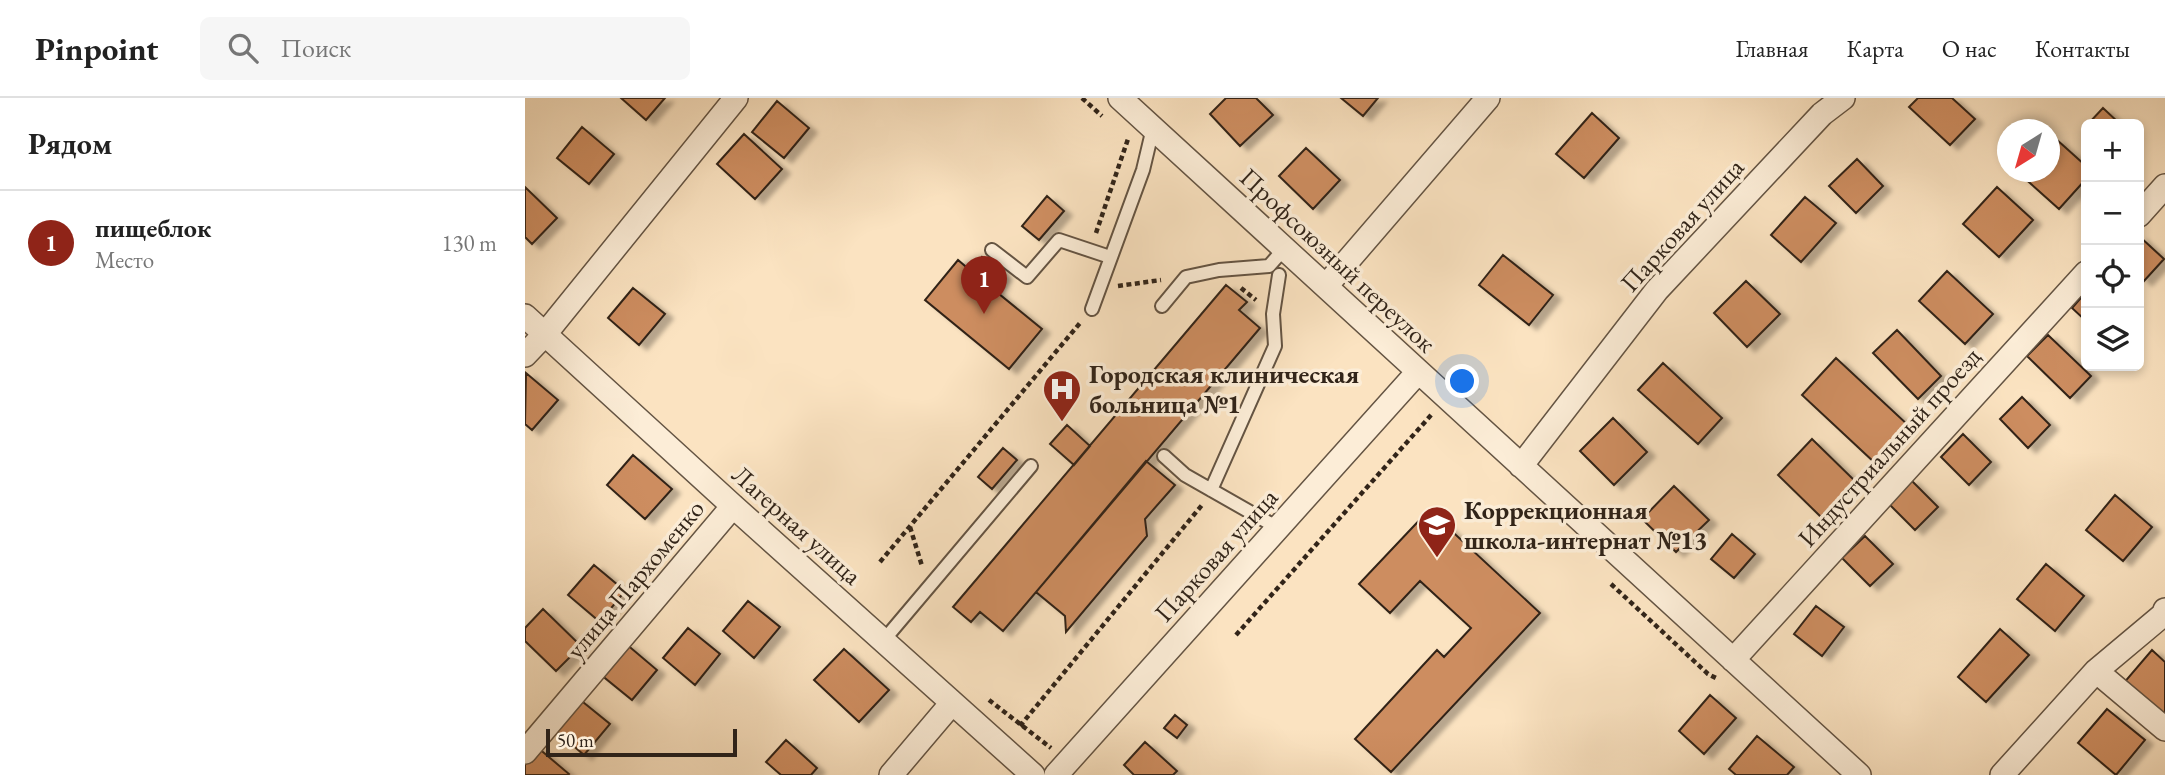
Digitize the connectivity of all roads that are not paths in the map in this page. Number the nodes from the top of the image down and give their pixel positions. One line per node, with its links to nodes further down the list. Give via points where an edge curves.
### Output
1 (736, 98): 17 (street)
2 (1120, 98): 5 (street, Профсоюзный переулок)
3 (1488, 98): 13 (street)
4 (1843, 98): 22 (street, Парковая улица, via 1822,114 1657,290)
5 (1153, 128): 8 (street, Профсоюзный переулок); 10 (lane, via 1143,170)
6 (2165, 186): 7 (street)
7 (2144, 209)
8 (1285, 248): 13 (street, Профсоюзный переулок); 14 (lane, via 1269,266 1186,277)
9 (992, 250): 10 (lane, via 1027,278 1059,240)
10 (1110, 257): 15 (lane)
11 (1279, 275): 23 (lane, via 1273,314 1275,346)
12 (2081, 278): 28 (street, Индустриальный проезд)
13 (1326, 286): 19 (street, Профсоюзный переулок)
14 (1162, 306)
15 (1092, 309)
16 (525, 316): 17 (street, Лагерная улица)
17 (545, 334): 18 (street); 24 (street, Лагерная улица)
18 (525, 355)
19 (1418, 372): 22 (street, Профсоюзный переулок); 25 (street, Парковая улица)
20 (1164, 456): 23 (lane)
21 (1031, 466): 27 (lane)
22 (1521, 466): 28 (street, Профсоюзный переулок)
23 (1211, 490): 25 (lane)
24 (733, 506): 27 (street, Лагерная улица); 32 (street, улица Пархоменко)
25 (1278, 528): 35 (street, Парковая улица)
26 (2165, 610): 29 (street)
27 (884, 640): 30 (street, Лагерная улица)
28 (1733, 660): 36 (street, Профсоюзный переулок)
29 (2096, 671): 31 (street); 37 (street)
30 (952, 703): 33 (street); 34 (street, Лагерная улица)
31 (2165, 729)
32 (525, 752)
33 (891, 775)
34 (1033, 775)
35 (1056, 775)
36 (1859, 775)
37 (2002, 775)

